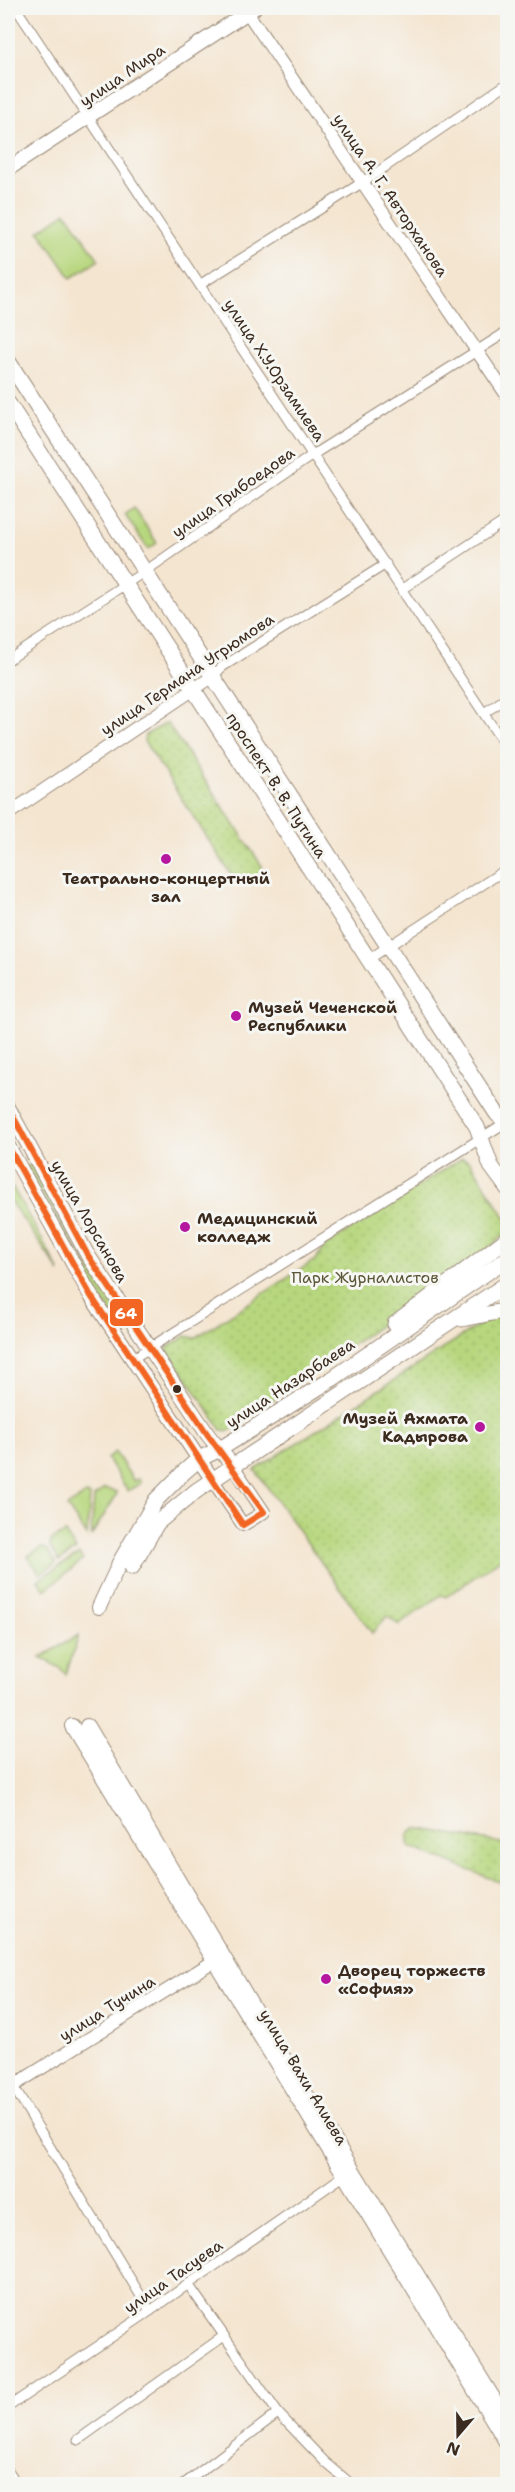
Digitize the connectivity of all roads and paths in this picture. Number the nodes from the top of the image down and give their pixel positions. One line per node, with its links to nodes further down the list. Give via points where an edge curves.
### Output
1 (16, 8): 4 (street, улица Х.У.Орзамиева)
2 (250, 10): 4 (main road, улица Мира); 6 (street, улица А. Г. Авторханова)
3 (507, 83): 6 (street)
4 (89, 116): 5 (main road, улица Мира); 7 (street, улица Х.У.Орзамиева)
5 (8, 169)
6 (363, 182): 7 (street); 9 (street, улица А. Г. Авторханова)
7 (201, 284): 13 (street, улица Х.У.Орзамиева)
8 (507, 331): 9 (street, улица Грибоедова)
9 (477, 352): 11 (street, улица А. Г. Авторханова); 13 (street, улица Грибоедова)
10 (8, 361): 16 (main road, проспект В. В. Путина)
11 (507, 397)
12 (8, 404): 17 (main road, проспект В. В. Путина)
13 (314, 454): 15 (street, улица Х.У.Орзамиева); 16 (street, улица Грибоедова)
14 (507, 519): 18 (street)
15 (386, 564): 18 (street, улица Х.У.Орзамиева); 20 (street, улица Германа Угрюмова)
16 (144, 572): 17 (street, улица Грибоедова); 20 (main road, проспект В. В. Путина)
17 (125, 584): 19 (street, улица Грибоедова); 21 (main road, проспект В. В. Путина)
18 (402, 589): 23 (street, улица Х.У.Орзамиева)
19 (8, 660)
20 (212, 677): 21 (street, улица Германа Угрюмова); 27 (main road, проспект В. В. Путина)
21 (194, 690): 25 (street, улица Германа Угрюмова); 28 (main road, проспект В. В. Путина)
22 (507, 697): 23 (street)
23 (483, 713): 24 (street, улица Х.У.Орзамиева)
24 (507, 750)
25 (8, 813)
26 (507, 868): 27 (street)
27 (388, 947): 28 (street); 30 (main road, проспект В. В. Путина, via 497,1114)
28 (369, 959): 31 (main road, проспект В. В. Путина)
29 (8, 1107): 40 (main road, улица Лорсанова, via 87,1254)
30 (507, 1123): 31 (street)
31 (482, 1139): 33 (main road, проспект В. В. Путина, via 491,1166); 40 (street)
32 (8, 1146): 41 (main road, via 64,1251)
33 (504, 1185): 34 (main road, проспект В. В. Путина)
34 (507, 1201)
35 (507, 1238): 42 (main road, via 332,1371)
36 (507, 1258): 42 (main road, улица Назарбаева)
37 (507, 1283): 39 (main road)
38 (507, 1310): 39 (main road)
39 (451, 1322): 45 (main road)
40 (149, 1348): 41 (street); 43 (main road, улица Лорсанова)
41 (132, 1359): 44 (main road)
42 (317, 1389): 43 (main road, улица Назарбаева)
43 (220, 1449): 44 (main road, улица Назарбаева); 45 (main road, улица Лорсанова)
44 (199, 1460): 46 (main road); 47 (main road, улица Назарбаева, via 174,1479 156,1500)
45 (233, 1466): 46 (main road); 46 (street, via 264,1512 243,1525)
46 (212, 1479): 47 (main road, via 157,1523)
47 (126, 1565): 48 (main road)
48 (99, 1607)
49 (72, 1726): 51 (main road, улица Вахи Алиева)
50 (87, 1726): 51 (main road, улица Вахи Алиева)
51 (219, 1959): 52 (street, улица Тучина); 53 (main road, улица Вахи Алиева)
52 (9, 2084): 55 (street)
53 (349, 2172): 54 (street, улица Тасуева); 59 (main road, улица Вахи Алиева); 61 (main road, улица Вахи Алиева)
54 (188, 2284): 55 (street, улица Тасуева); 56 (street)
55 (150, 2311): 57 (street, улица Тасуева)
56 (224, 2336): 58 (street); 60 (street)
57 (8, 2407)
58 (278, 2413): 64 (street); 65 (street)
59 (507, 2422)
60 (78, 2440)
61 (507, 2445)
62 (8, 2474): 63 (street)
63 (15, 2484)
64 (184, 2484)
65 (351, 2484)

